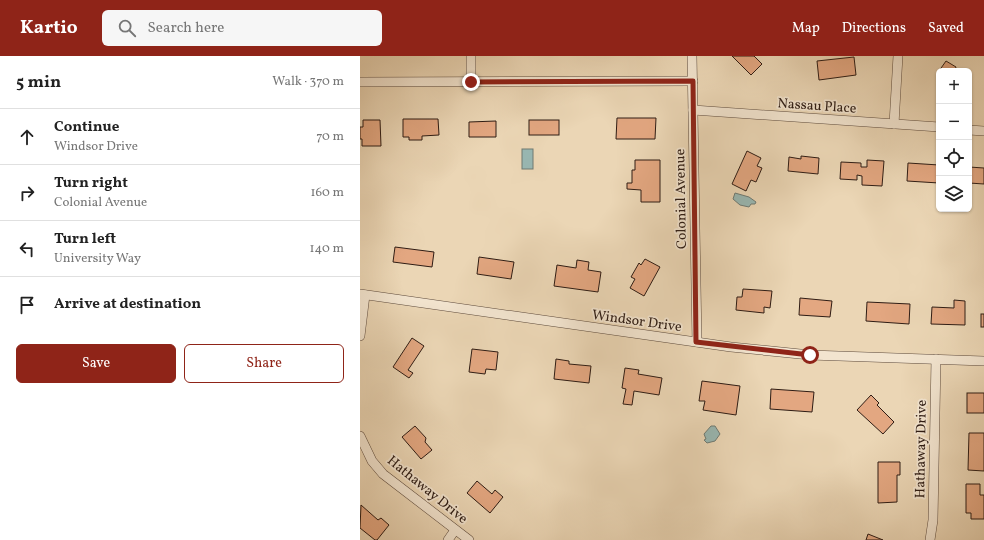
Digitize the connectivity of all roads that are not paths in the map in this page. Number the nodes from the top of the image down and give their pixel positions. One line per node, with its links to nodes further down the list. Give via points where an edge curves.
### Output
1 (471, 56): 6 (street)
2 (692, 56): 4 (street, Colonial Avenue)
3 (898, 56): 8 (street)
4 (693, 81): 6 (street); 7 (street, Colonial Avenue)
5 (360, 82): 6 (street)
6 (471, 82)
7 (693, 110): 8 (street, Nassau Place); 14 (street, Colonial Avenue)
8 (894, 124): 9 (street, Nassau Place)
9 (936, 128)
10 (972, 130): 11 (street)
11 (984, 131)
12 (363, 294): 13 (street); 14 (street, Windsor Drive)
13 (360, 336)
14 (696, 342): 15 (street, Windsor Drive, via 810,355)
15 (936, 359): 16 (street, Windsor Drive); 21 (street, Hathaway Drive, via 933,520)
16 (984, 361)
17 (360, 436): 18 (street, Hathaway Drive, via 372,461 383,474)
18 (455, 530): 19 (street); 20 (street, Hathaway Drive)
19 (448, 540)
20 (469, 540)
21 (930, 540)

